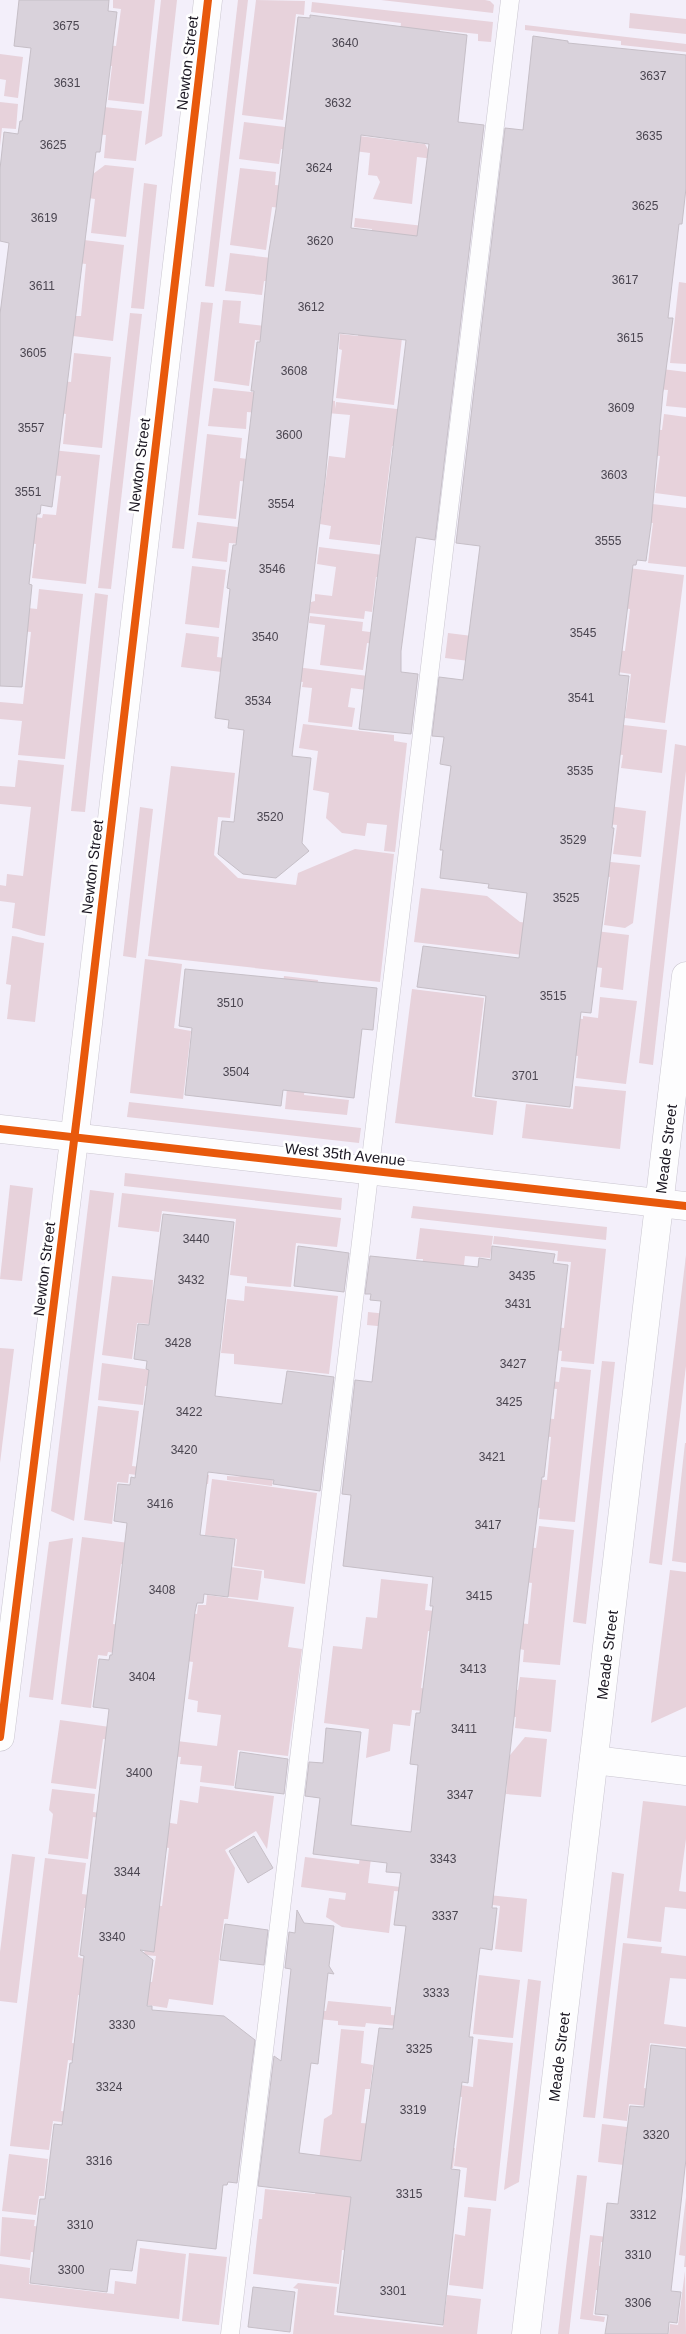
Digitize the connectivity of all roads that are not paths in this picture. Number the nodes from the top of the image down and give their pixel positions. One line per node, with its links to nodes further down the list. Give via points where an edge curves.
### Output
1 (208, 0): 5 (street, Newton Street)
2 (510, 0): 6 (lane)
3 (686, 976): 7 (street, Meade Street)
4 (0, 1129): 5 (street, West 35th Avenue)
5 (74, 1137): 6 (street, West 35th Avenue); 8 (street, Newton Street)
6 (369, 1170): 7 (street, West 35th Avenue); 11 (lane)
7 (673, 1205): 9 (street, Meade Street)
8 (0, 1738)
9 (594, 1760): 10 (street); 12 (street, Meade Street)
10 (686, 1771)
11 (230, 2334)
12 (526, 2334)

